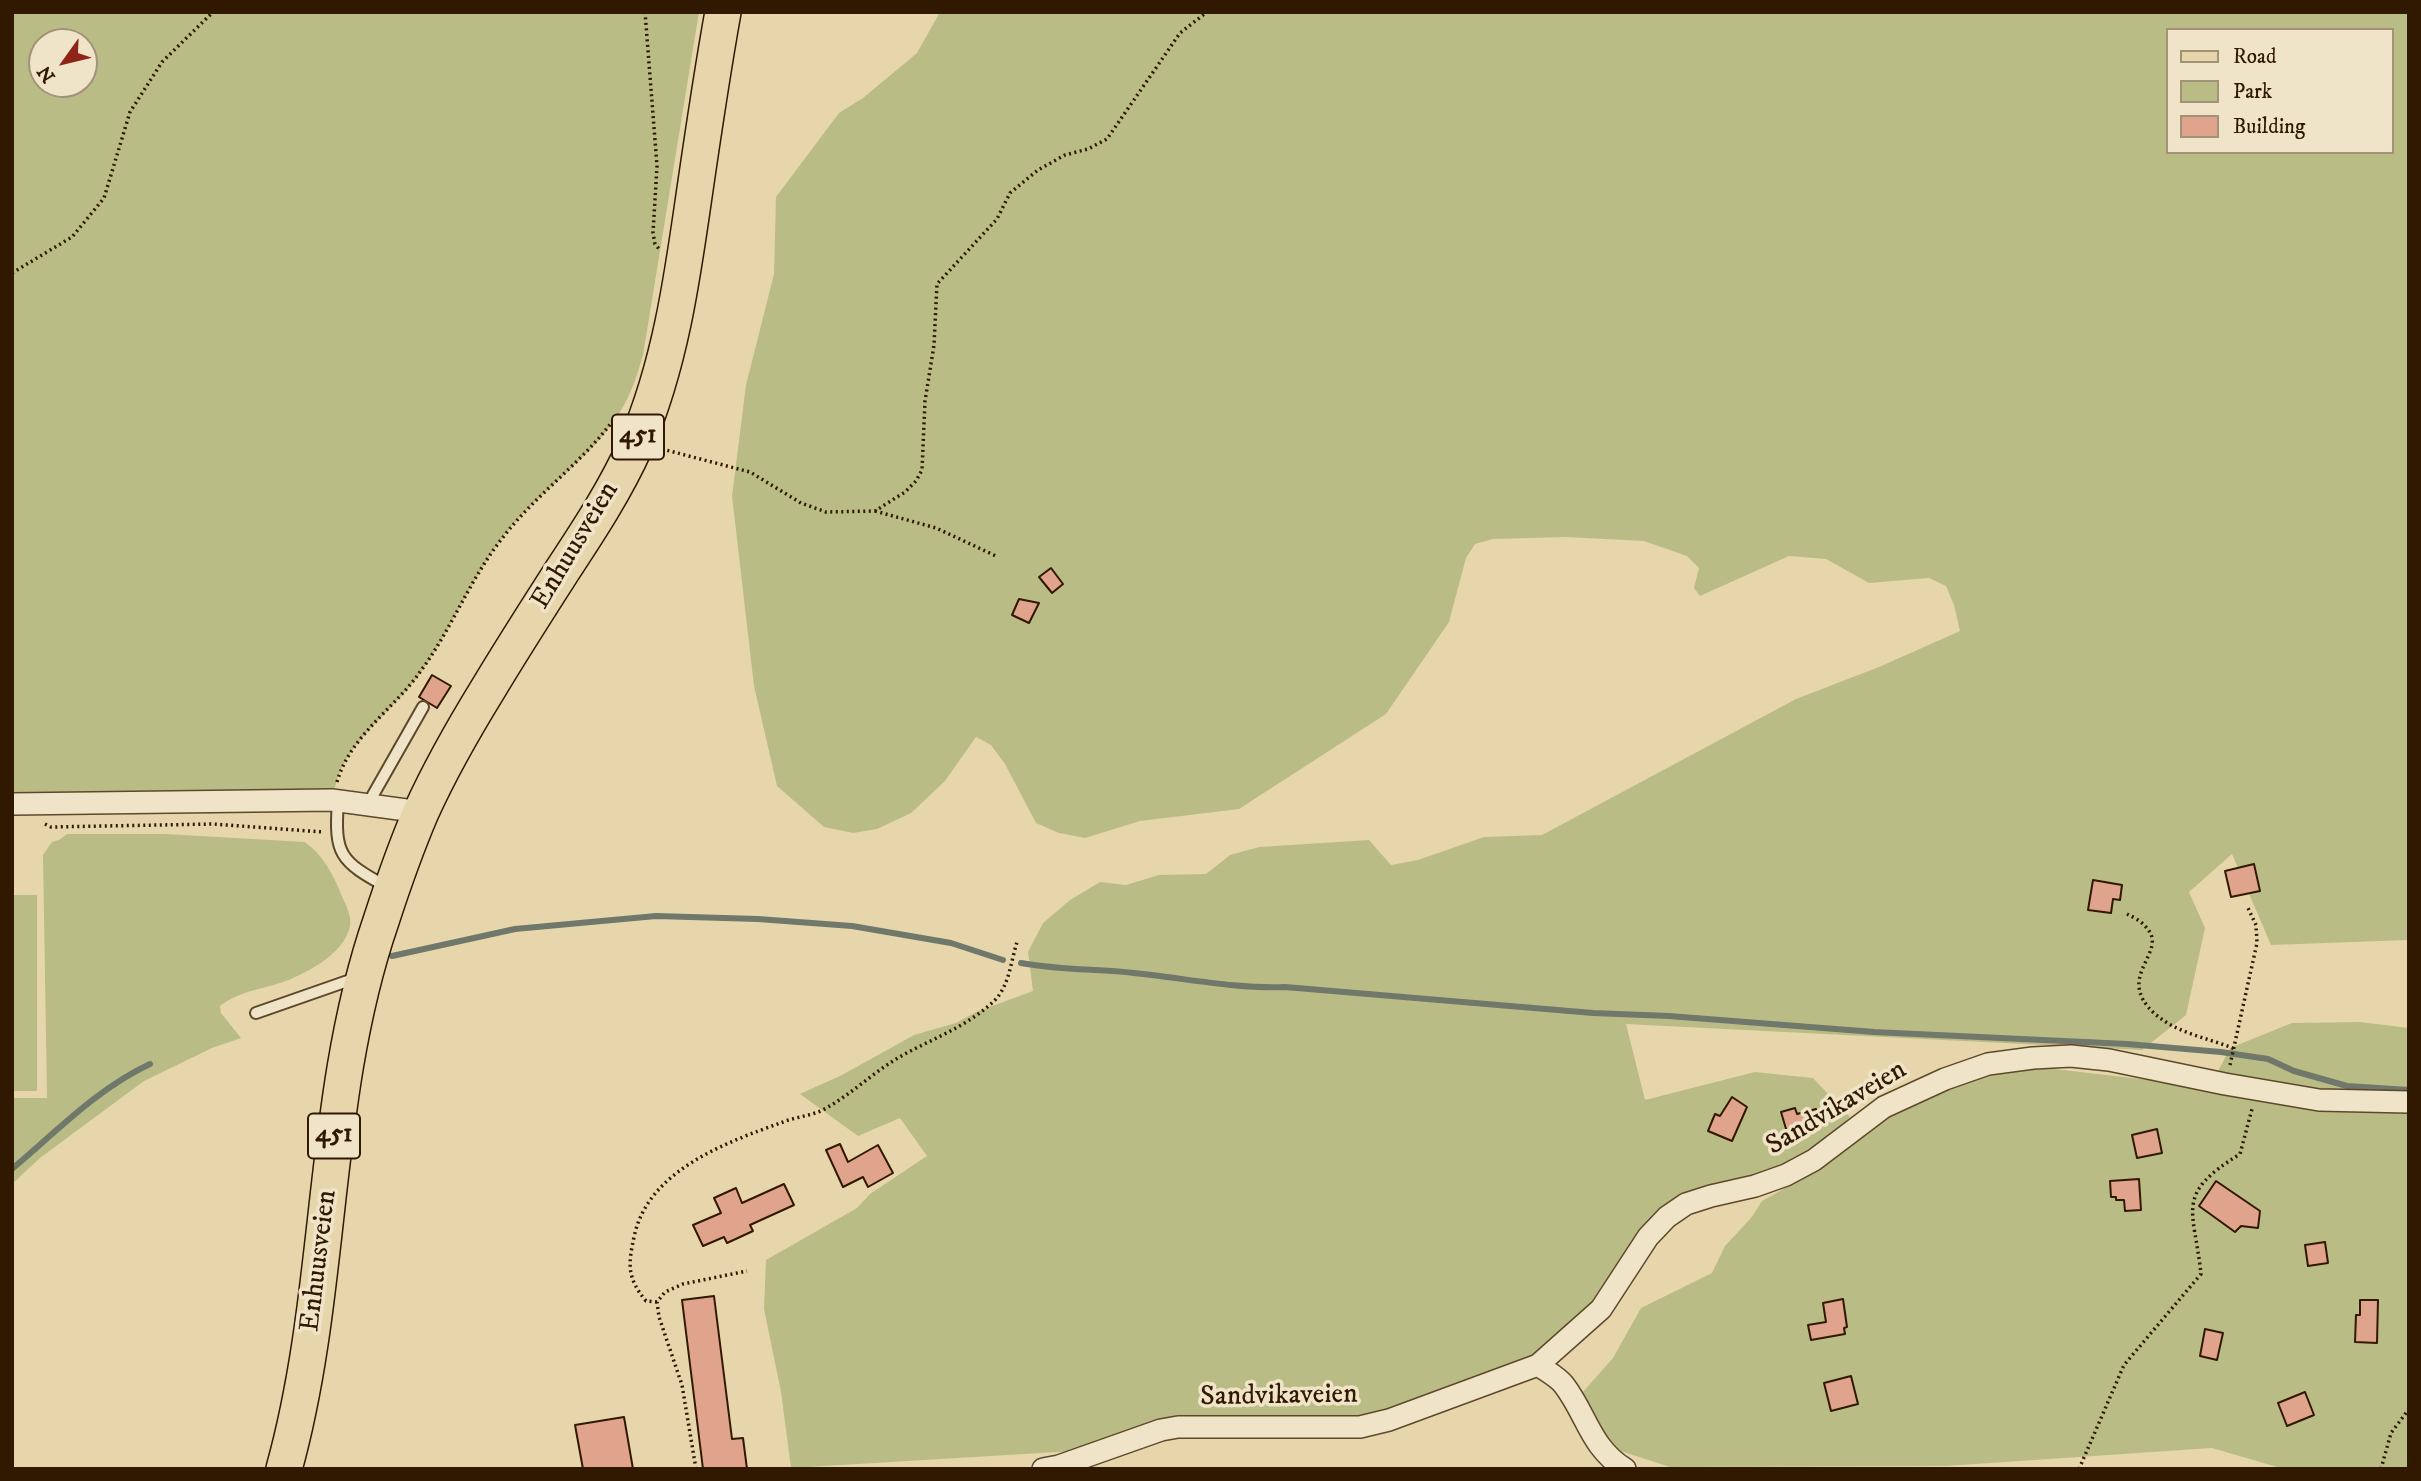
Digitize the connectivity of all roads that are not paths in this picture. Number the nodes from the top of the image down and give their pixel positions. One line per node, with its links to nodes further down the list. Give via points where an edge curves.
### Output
1 (723, 12): 6 (main road, Enhuusveien / 451, via 667,354 623,434 601,512 486,692)
2 (423, 707): 5 (lane)
3 (335, 801): 4 (street); 5 (street); 7 (lane, via 335,834 342,854 361,872)
4 (12, 804)
5 (371, 805): 6 (street)
6 (421, 812): 7 (main road, Enhuusveien / 451)
7 (392, 890): 8 (main road, Enhuusveien / 451)
8 (363, 975): 9 (lane); 12 (main road, Enhuusveien / 451, via 337,1116 308,1354)
9 (256, 1013)
10 (2409, 1102): 11 (street, Sandvikaveien, via 2319,1100 2071,1056 1988,1064 1884,1107 1795,1170 1686,1204 1648,1237 1601,1309)
11 (1538, 1365): 13 (street, Sandvikaveien, via 1360,1427 1178,1427); 14 (street, via 1563,1383 1598,1446)
12 (284, 1469)
13 (1042, 1469)
14 (1625, 1469)

